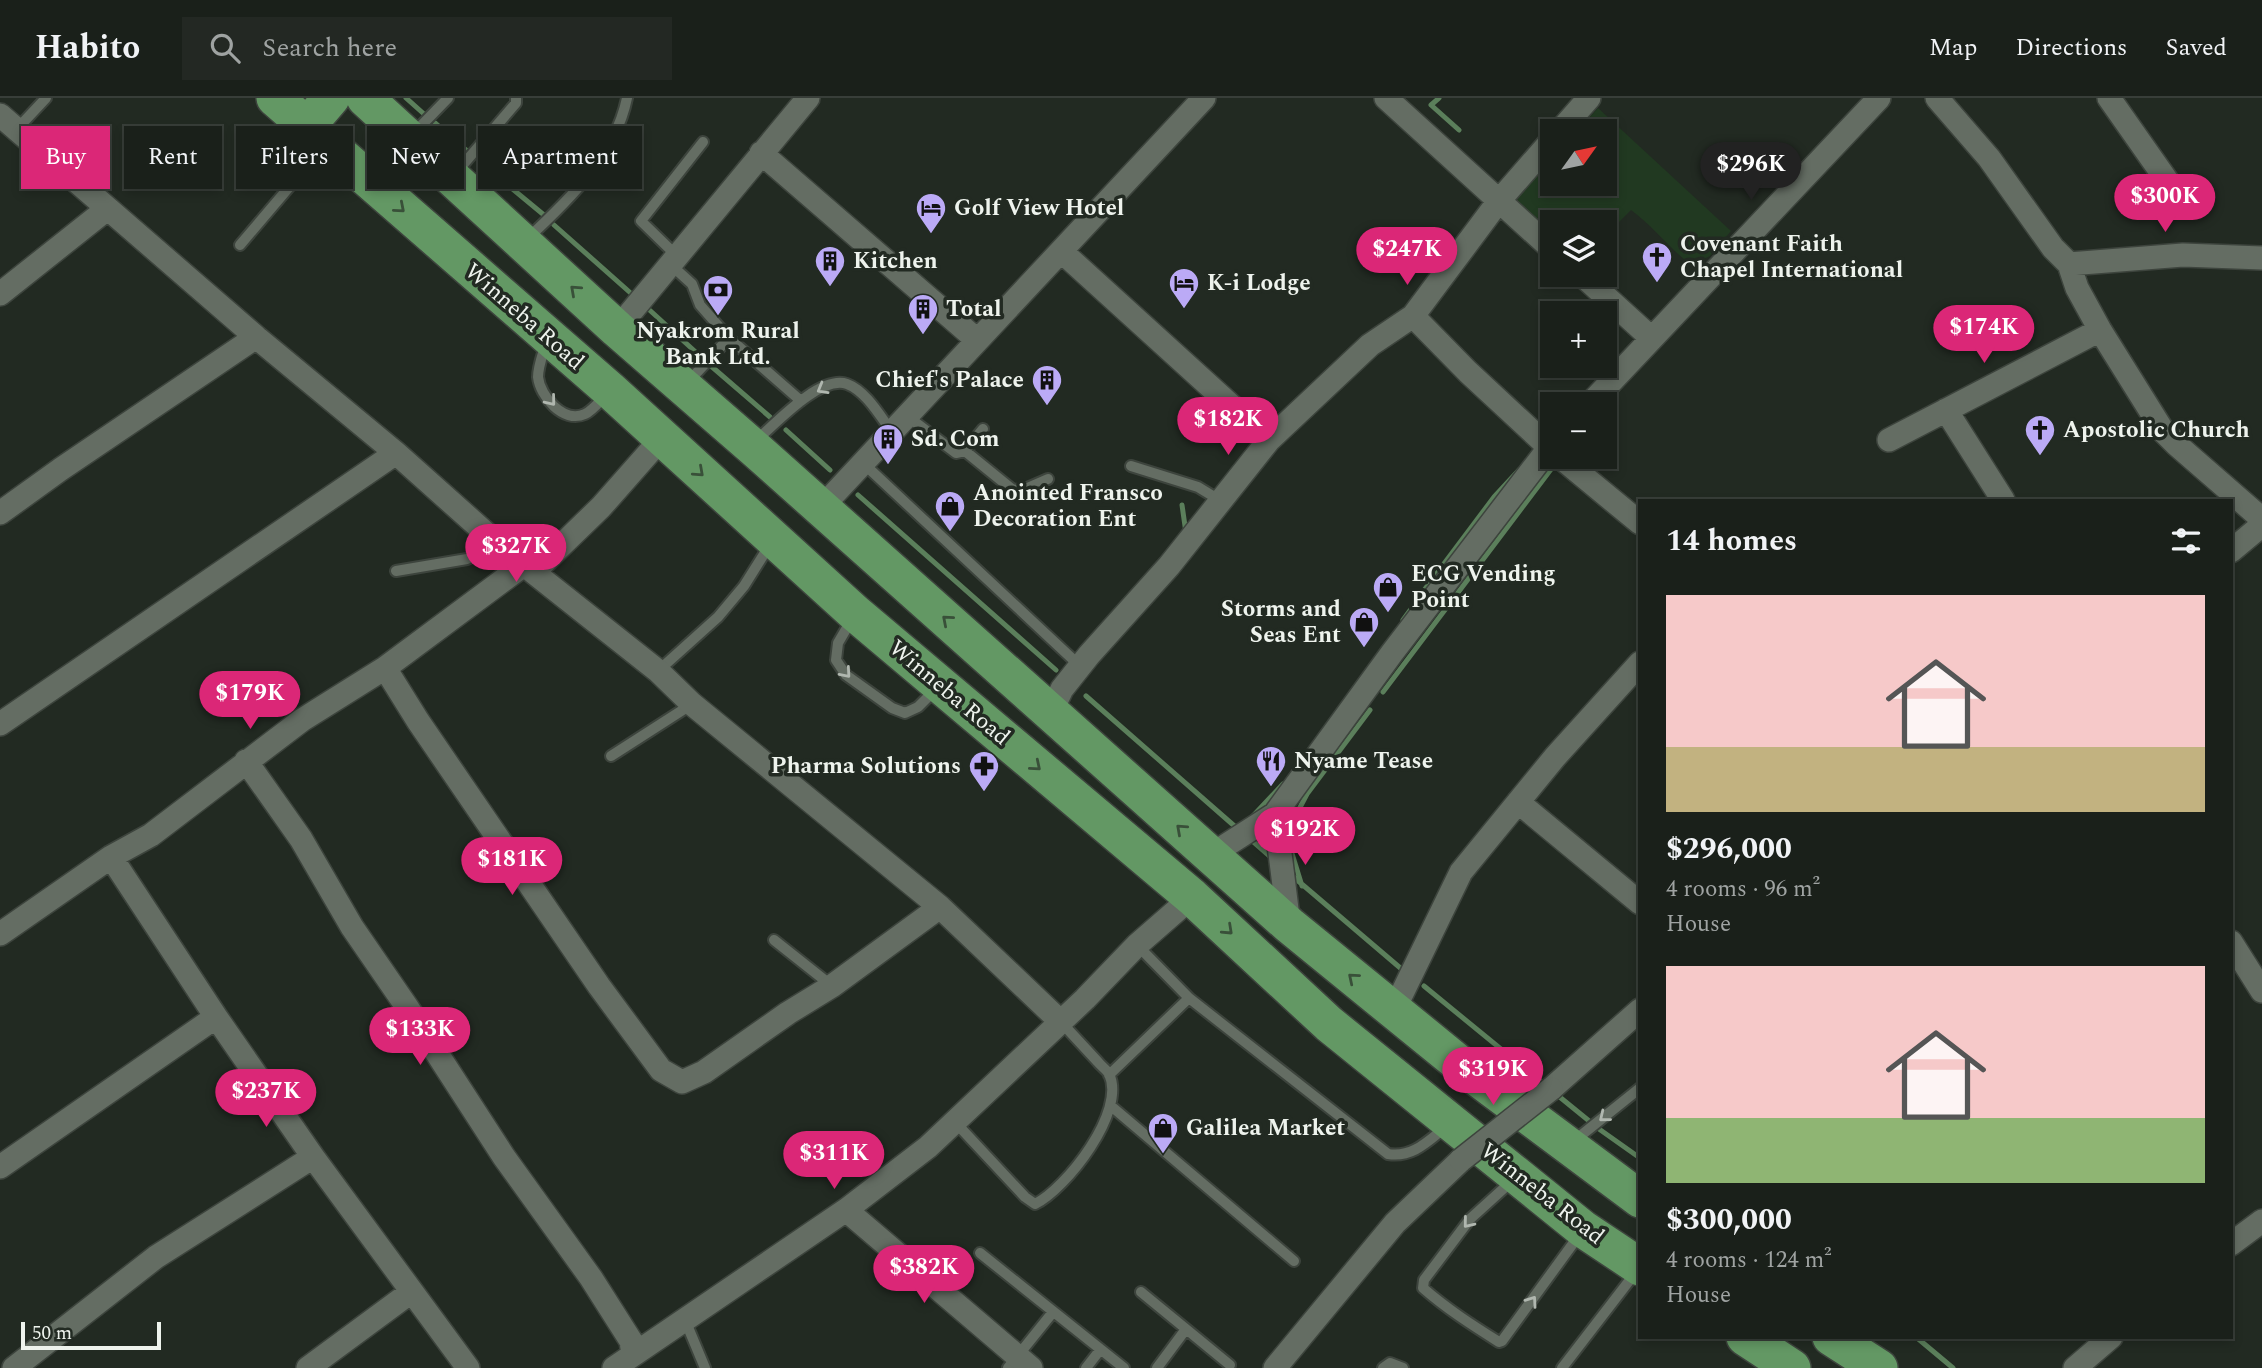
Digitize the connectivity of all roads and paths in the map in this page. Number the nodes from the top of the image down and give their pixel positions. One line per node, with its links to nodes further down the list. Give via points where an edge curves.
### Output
1 (46, 98): 16 (lane)
2 (275, 98): 17 (highway, Winneba Road)
3 (331, 98): 18 (highway)
4 (365, 98): 19 (highway)
5 (516, 98): 24 (lane)
6 (627, 98): 32 (lane, via 591,175)
7 (808, 98): 22 (street)
8 (1386, 98): 29 (street)
9 (1589, 98): 15 (street)
10 (1879, 98): 43 (street)
11 (1937, 98): 37 (street)
12 (2109, 98): 28 (street)
13 (1201, 99): 34 (street)
14 (442, 100): 20 (lane)
15 (1571, 119)
16 (8, 122): 30 (street)
17 (306, 126)
18 (320, 126)
19 (396, 126)
20 (419, 126)
21 (703, 142): 36 (lane, via 641,220)
22 (761, 153): 36 (street); 47 (street)
23 (1540, 154): 29 (street)
24 (464, 164)
25 (353, 167): 45 (highway, Winneba Road, one-way to 45)
26 (279, 189): 33 (lane)
27 (464, 189): 32 (highway)
28 (2175, 192)
29 (1498, 202): 31 (street); 40 (street)
30 (107, 209): 39 (street); 44 (street)
31 (1540, 239)
32 (523, 243): 41 (highway, one-way to 32)
33 (240, 246)
34 (1061, 251): 47 (street); 57 (street)
35 (2262, 258): 37 (street, via 2183,255)
36 (673, 260): 41 (street); 46 (lane, via 692,284 700,305)
37 (2069, 264): 42 (street)
38 (1595, 287): 43 (street)
39 (0, 294)
40 (1413, 316): 55 (street); 57 (street, via 1370,345)
41 (617, 328): 48 (highway)
42 (2100, 330): 52 (street); 71 (street, via 2163,430)
43 (1654, 336): 50 (street)
44 (256, 337): 61 (street); 70 (street)
45 (547, 337): 49 (highway, Winneba Road); 49 (lane, one-way to 49, via 538,374 545,396 559,411 585,414)
46 (729, 338): 48 (lane); 51 (lane)
47 (977, 340): 53 (street)
48 (684, 387): 59 (highway)
49 (611, 391): 56 (highway, Winneba Road)
50 (1601, 392)
51 (801, 401): 53 (lane, one-way to 51, via 848,384 833,382); 59 (lane, via 760,437)
52 (1946, 410): 58 (street); 67 (street)
53 (899, 424): 60 (lane, via 956,453); 62 (street)
54 (983, 429): 60 (lane)
55 (1540, 437)
56 (661, 439): 74 (highway, Winneba Road, one-way to 74); 77 (street, via 575,534)
57 (1269, 440): 68 (street)
58 (1889, 440)
59 (755, 449): 69 (highway)
60 (965, 451): 66 (lane, via 1013,490)
61 (396, 453): 75 (street); 87 (street)
62 (863, 463): 69 (street); 81 (lane)
63 (1131, 466): 68 (lane)
64 (1540, 467): 91 (street, via 1392,653)
65 (1577, 469): 72 (street)
66 (1048, 480)
67 (2002, 499)
68 (1221, 500): 81 (street)
69 (820, 509): 86 (highway, one-way to 69)
70 (0, 513)
71 (2262, 519)
72 (1638, 521)
73 (2262, 525): 76 (street)
74 (773, 539): 79 (highway, Winneba Road); 83 (lane, via 718,617)
75 (499, 545): 77 (street); 78 (lane, via 467,559)
76 (2233, 549)
77 (530, 568): 82 (street); 83 (street)
78 (396, 571)
79 (855, 613): 84 (highway, Winneba Road); 84 (lane, one-way to 84, via 838,643 836,660 846,675 905,713 918,707)
80 (1638, 665): 90 (street)
81 (1080, 666): 86 (street)
82 (385, 668): 89 (street); 102 (street, via 599,986 661,1070 682,1082 704,1072)
83 (658, 671): 85 (street)
84 (939, 685): 94 (highway, Winneba Road, one-way to 94)
85 (692, 704): 88 (lane); 96 (street)
86 (1051, 712): 92 (highway, one-way to 86)
87 (0, 724)
88 (611, 756)
89 (246, 761): 93 (street, via 151,835); 136 (street, via 301,839 352,928 504,1157 591,1278 631,1341)
90 (1518, 802): 95 (street); 105 (street, via 1461,872)
91 (1275, 814): 92 (street); 97 (street)
92 (1211, 855): 97 (highway)
93 (111, 857): 98 (street); 107 (street)
94 (1192, 897): 100 (street); 113 (highway, Winneba Road, one-way to 113, via 1329,1024)
95 (1638, 901)
96 (940, 907): 102 (street); 108 (street)
97 (1289, 925): 105 (highway, one-way to 97)
98 (0, 934)
99 (774, 940): 102 (lane)
100 (1137, 945): 104 (lane); 108 (street)
101 (2233, 945): 103 (street)
102 (832, 986)
103 (2262, 990)
104 (1189, 998): 109 (lane); 113 (lane, via 1388,1154 1414,1151)
105 (1393, 1012): 114 (highway)
106 (1638, 1012): 148 (street, bridge, via 1461,1160 1395,1223)
107 (216, 1017): 115 (street); 116 (street)
108 (1061, 1022): 109 (lane); 112 (street)
109 (1109, 1074): 111 (lane)
110 (1638, 1090): 114 (lane, one-way to 114)
111 (1111, 1106): 112 (lane, via 1100,1132 1071,1175 1048,1198 1034,1204); 124 (lane)
112 (955, 1122): 119 (street)
113 (1452, 1122): 117 (highway, Winneba Road)
114 (1568, 1146): 118 (highway)
115 (313, 1157): 127 (street); 140 (street, via 156,1257)
116 (0, 1167)
117 (1518, 1176): 121 (highway, Winneba Road); 121 (lane, one-way to 121, via 1470,1219 1424,1280 1423,1288 1439,1302 1502,1341)
118 (1638, 1198)
119 (846, 1210): 130 (street); 137 (street)
120 (2262, 1221): 122 (street)
121 (1583, 1229): 125 (highway, Winneba Road)
122 (2233, 1243)
123 (980, 1253): 129 (lane)
124 (1294, 1261)
125 (1638, 1266)
126 (1638, 1270): 151 (lane)
127 (411, 1292): 141 (street); 142 (street)
128 (1141, 1292): 131 (lane)
129 (1053, 1312): 135 (lane); 137 (lane)
130 (685, 1320): 136 (street); 144 (lane)
131 (1186, 1329): 138 (lane); 147 (lane)
132 (1748, 1339): 139 (highway)
133 (1834, 1339): 152 (highway)
134 (2109, 1339): 153 (street)
135 (1100, 1350): 145 (lane); 146 (lane)
136 (633, 1355): 143 (street)
137 (1019, 1364)
138 (1230, 1365)
139 (1781, 1365)
140 (14, 1368)
141 (308, 1368)
142 (468, 1368)
143 (614, 1368)
144 (705, 1368)
145 (1086, 1368)
146 (1124, 1368)
147 (1157, 1368)
148 (1275, 1368)
149 (1383, 1368): 150 (lane, via 1390,1363)
150 (1403, 1368)
151 (1562, 1368)
152 (1879, 1368)
153 (2075, 1368)

